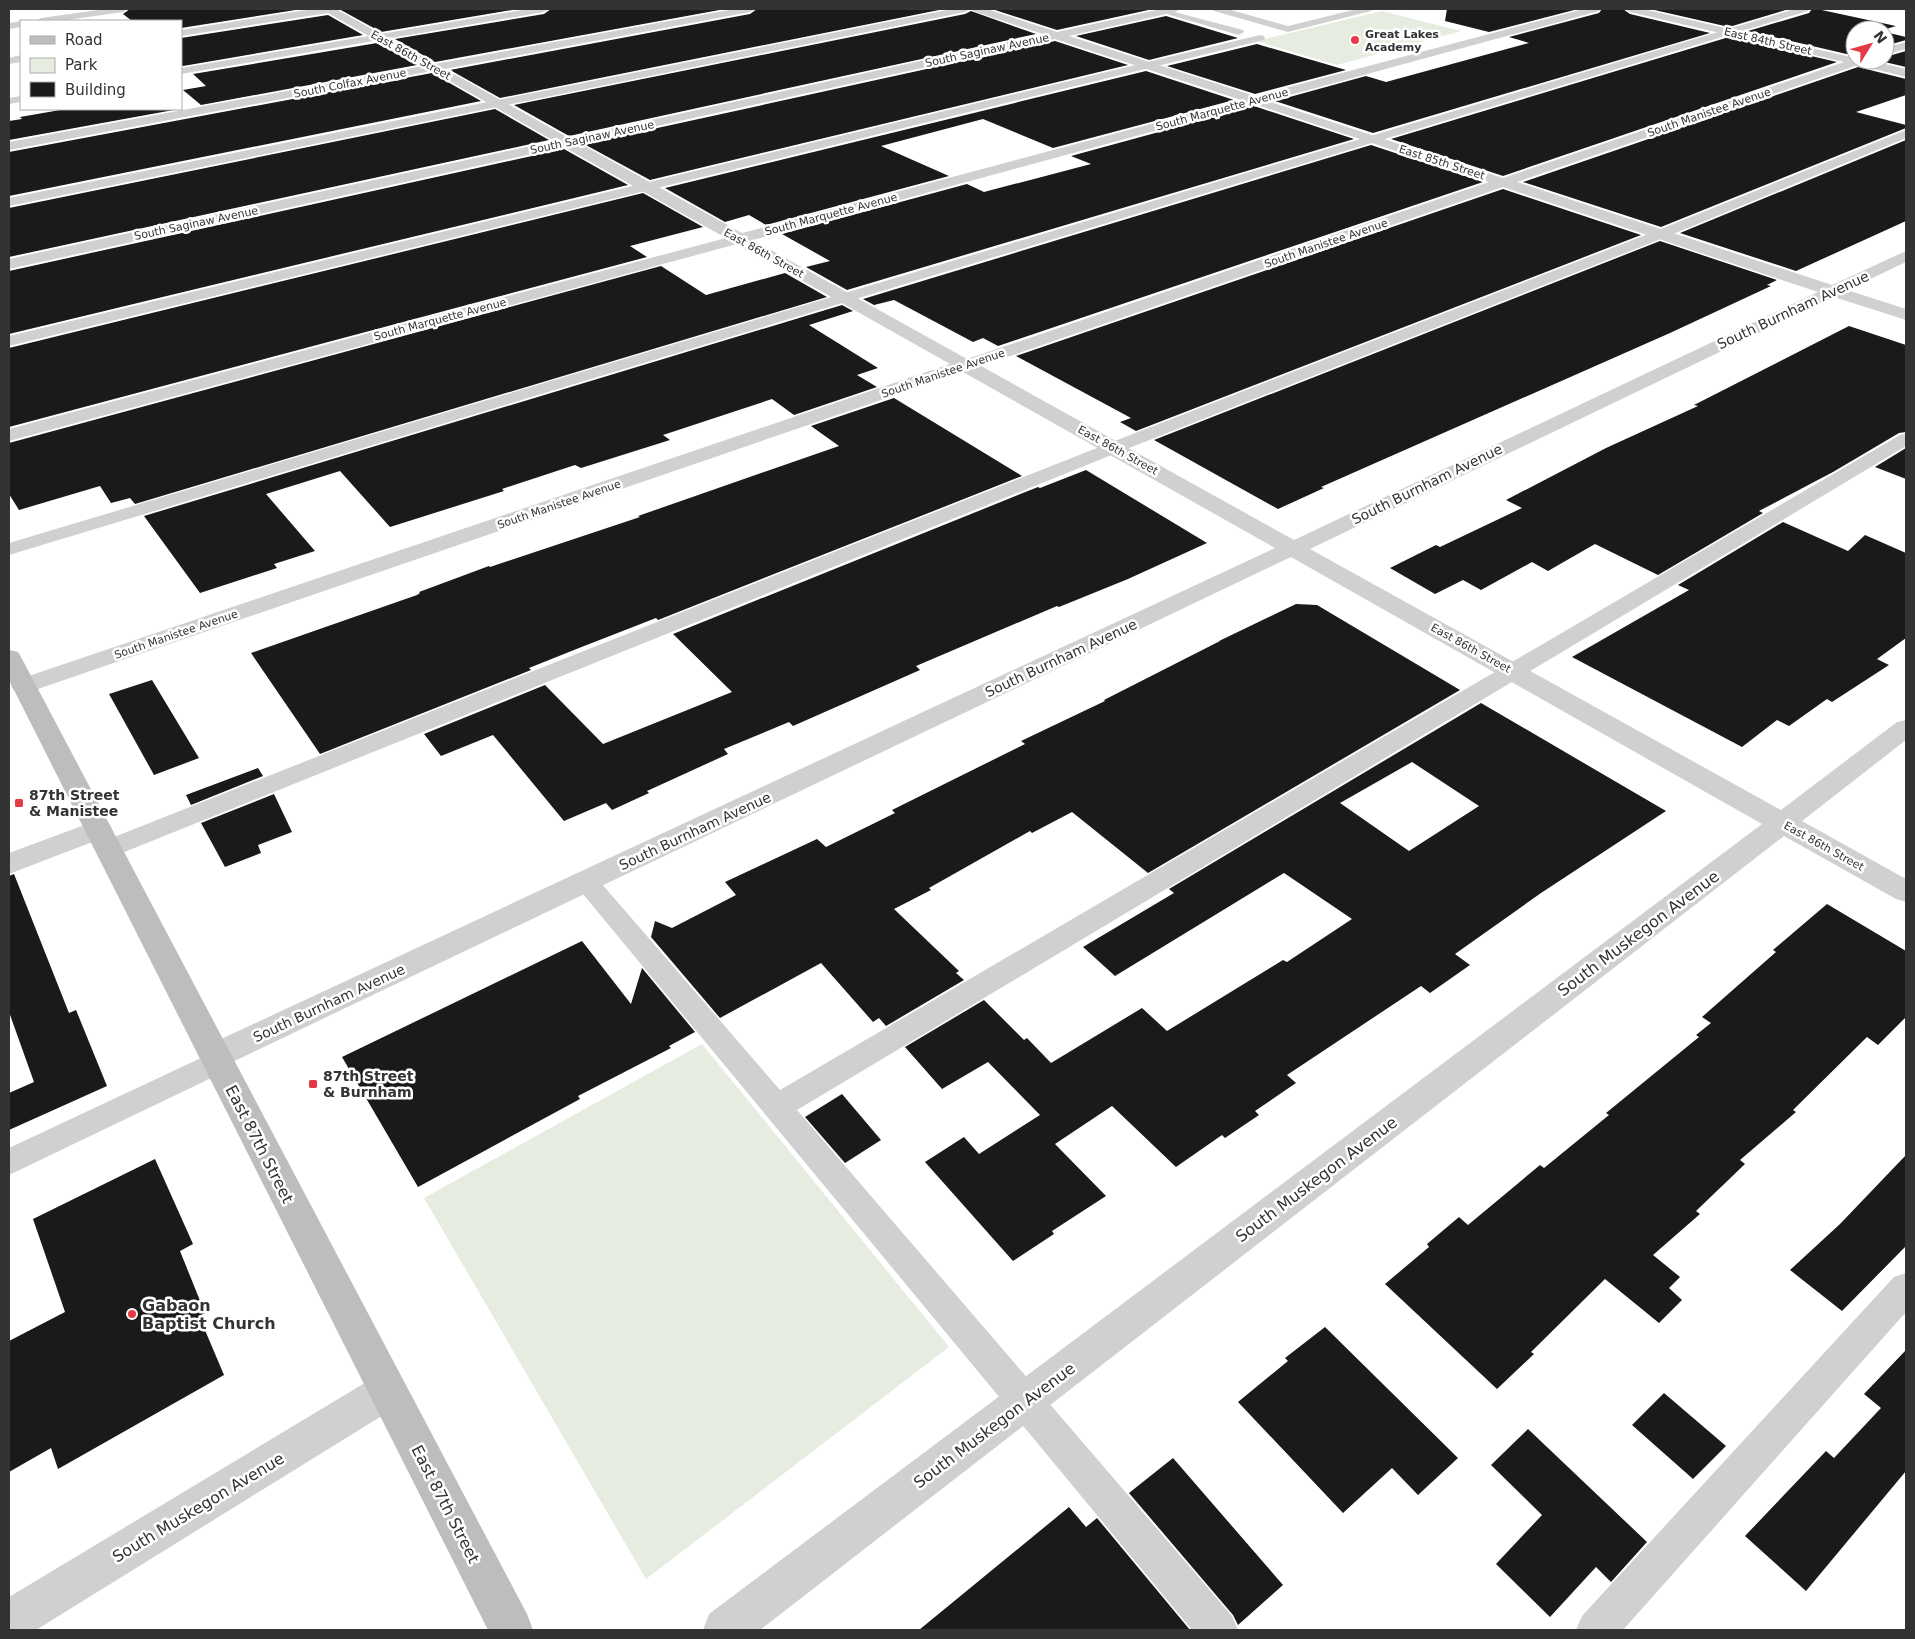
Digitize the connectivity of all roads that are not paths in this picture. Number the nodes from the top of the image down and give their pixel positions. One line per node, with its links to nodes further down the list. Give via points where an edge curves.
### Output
1 (124, 9): 13 (lane)
2 (330, 9): 15 (street); 17 (street, East 86th Street)
3 (544, 9): 17 (lane)
4 (750, 9): 21 (street, South Colfax Avenue)
5 (965, 9): 24 (lane)
6 (977, 9): 16 (street, East 85th Street)
7 (1217, 9): 8 (lane, via 1288,28)
8 (1368, 9)
9 (1595, 9): 23 (street, South Marquette Avenue)
10 (1630, 9): 14 (street, East 84th Street)
11 (1805, 9): 14 (lane)
12 (1170, 10): 16 (street, South Saginaw Avenue); 19 (lane, via 1260,38)
13 (48, 20)
14 (1728, 32): 18 (street, East 84th Street); 26 (lane)
15 (182, 33)
16 (1056, 35): 19 (street, East 85th Street); 27 (street, South Saginaw Avenue)
17 (380, 37): 21 (street, East 86th Street); 22 (lane)
18 (1845, 58)
19 (1150, 66): 23 (street, East 85th Street); 30 (lane)
20 (1845, 66): 29 (street, South Manistee Avenue)
21 (434, 68): 24 (street, East 86th Street); 28 (street, South Colfax Avenue)
22 (182, 72)
23 (1255, 100): 26 (street, East 85th Street); 33 (street, South Marquette Avenue)
24 (498, 103): 27 (street, East 86th Street); 31 (lane)
25 (1906, 134): 32 (lane)
26 (1372, 139): 29 (street, East 85th Street); 37 (lane)
27 (567, 142): 30 (street, East 86th Street); 35 (street, South Saginaw Avenue)
28 (9, 146)
29 (1503, 182): 32 (street, East 85th Street); 40 (street, South Manistee Avenue)
30 (647, 187): 33 (street, East 86th Street); 39 (lane)
31 (9, 202)
32 (1660, 234): 36 (street, East 85th Street); 43 (lane)
33 (739, 238): 37 (street, East 86th Street); 41 (street, South Marquette Avenue)
34 (1906, 256): 36 (street, South Burnham Avenue)
35 (9, 264)
36 (1833, 291): 38 (street, East 85th Street); 44 (street, South Burnham Avenue)
37 (845, 298): 40 (street, East 86th Street); 45 (lane)
38 (1906, 315)
39 (9, 341)
40 (966, 365): 43 (street, East 86th Street); 46 (street, South Manistee Avenue)
41 (9, 435)
42 (1906, 439): 47 (lane)
43 (1114, 448): 44 (street, East 86th Street); 50 (lane)
44 (1293, 548): 47 (street, East 86th Street); 52 (street, South Burnham Avenue)
45 (9, 549)
46 (16, 672): 50 (main road, East 87th Street)
47 (1513, 672): 49 (street, East 86th Street); 55 (lane)
48 (1906, 728): 49 (street, South Muskegon Avenue)
49 (1782, 823): 53 (street, East 86th Street); 59 (street, South Muskegon Avenue)
50 (102, 839): 51 (street); 54 (main road, East 87th Street)
51 (9, 864)
52 (586, 882): 54 (street, South Burnham Avenue); 55 (lane)
53 (1906, 892)
54 (216, 1059): 56 (lane); 58 (main road, East 87th Street)
55 (776, 1107): 59 (lane)
56 (9, 1162)
57 (1906, 1288): 64 (lane)
58 (388, 1391): 60 (street, South Muskegon Avenue); 61 (main road, East 87th Street)
59 (1025, 1402): 62 (street, South Muskegon Avenue); 63 (lane)
60 (9, 1622)
61 (512, 1630)
62 (725, 1630)
63 (1218, 1630)
64 (1596, 1630)

